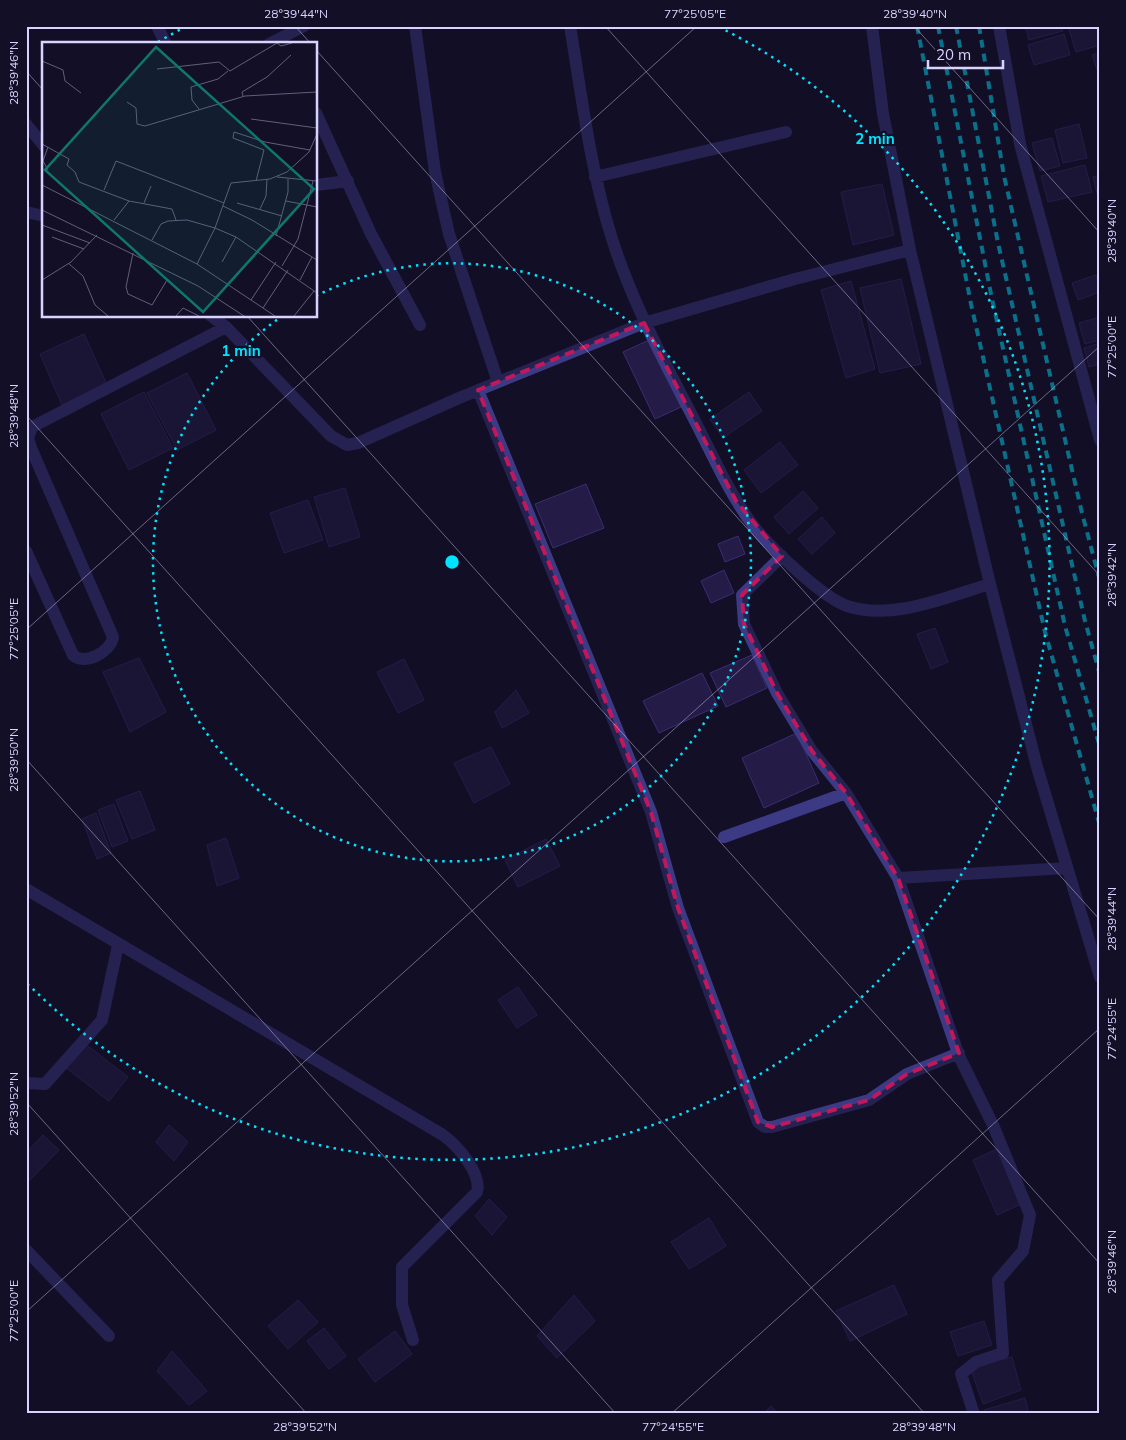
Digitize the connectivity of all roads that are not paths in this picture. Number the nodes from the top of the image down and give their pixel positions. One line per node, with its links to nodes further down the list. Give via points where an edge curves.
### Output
1 (157, 26): 7 (street)
2 (304, 26): 8 (street)
3 (415, 26): 23 (street, via 435,172 449,234)
4 (570, 26): 13 (street)
5 (872, 26): 18 (street, via 883,114)
6 (999, 26): 25 (street, via 1020,144)
7 (165, 42)
8 (276, 42)
9 (318, 117): 14 (street)
10 (26, 124): 12 (street)
11 (786, 132): 13 (street)
12 (42, 144)
13 (595, 177): 20 (street, via 621,267)
14 (348, 181): 15 (street); 21 (street, via 371,234)
15 (318, 185)
16 (26, 212): 17 (street)
17 (42, 216)
18 (910, 250): 20 (street); 28 (street)
19 (214, 318): 22 (street)
20 (644, 323): 23 (street); 27 (street, via 736,500 755,528)
21 (420, 325)
22 (226, 328): 24 (street, via 331,436 347,445); 26 (street, via 32,428 28,438 113,637 107,650 84,660 73,655)
23 (498, 382): 24 (street)
24 (478, 390): 36 (street, via 651,812 678,908 758,1122 772,1127 869,1100 907,1074)
25 (1100, 440)
26 (26, 551)
27 (782, 556): 28 (street, via 826,594 847,606 874,610 906,608); 29 (street, via 742,595 744,624 777,693 812,751)
28 (990, 584): 31 (street, via 1037,767)
29 (846, 793): 30 (street); 32 (street)
30 (724, 837)
31 (1067, 868): 32 (street); 35 (street)
32 (898, 878): 36 (street)
33 (26, 889): 34 (street)
34 (118, 945): 37 (street, via 102,1020 45,1084); 40 (street, via 443,1136 456,1147 479,1186 477,1192 402,1267 402,1305)
35 (1100, 977)
36 (959, 1053): 41 (street, via 1030,1215 1023,1251 998,1280 1003,1353 976,1362 961,1374)
37 (26, 1083)
38 (26, 1250): 39 (street)
39 (109, 1336)
40 (413, 1340)
41 (974, 1414)

